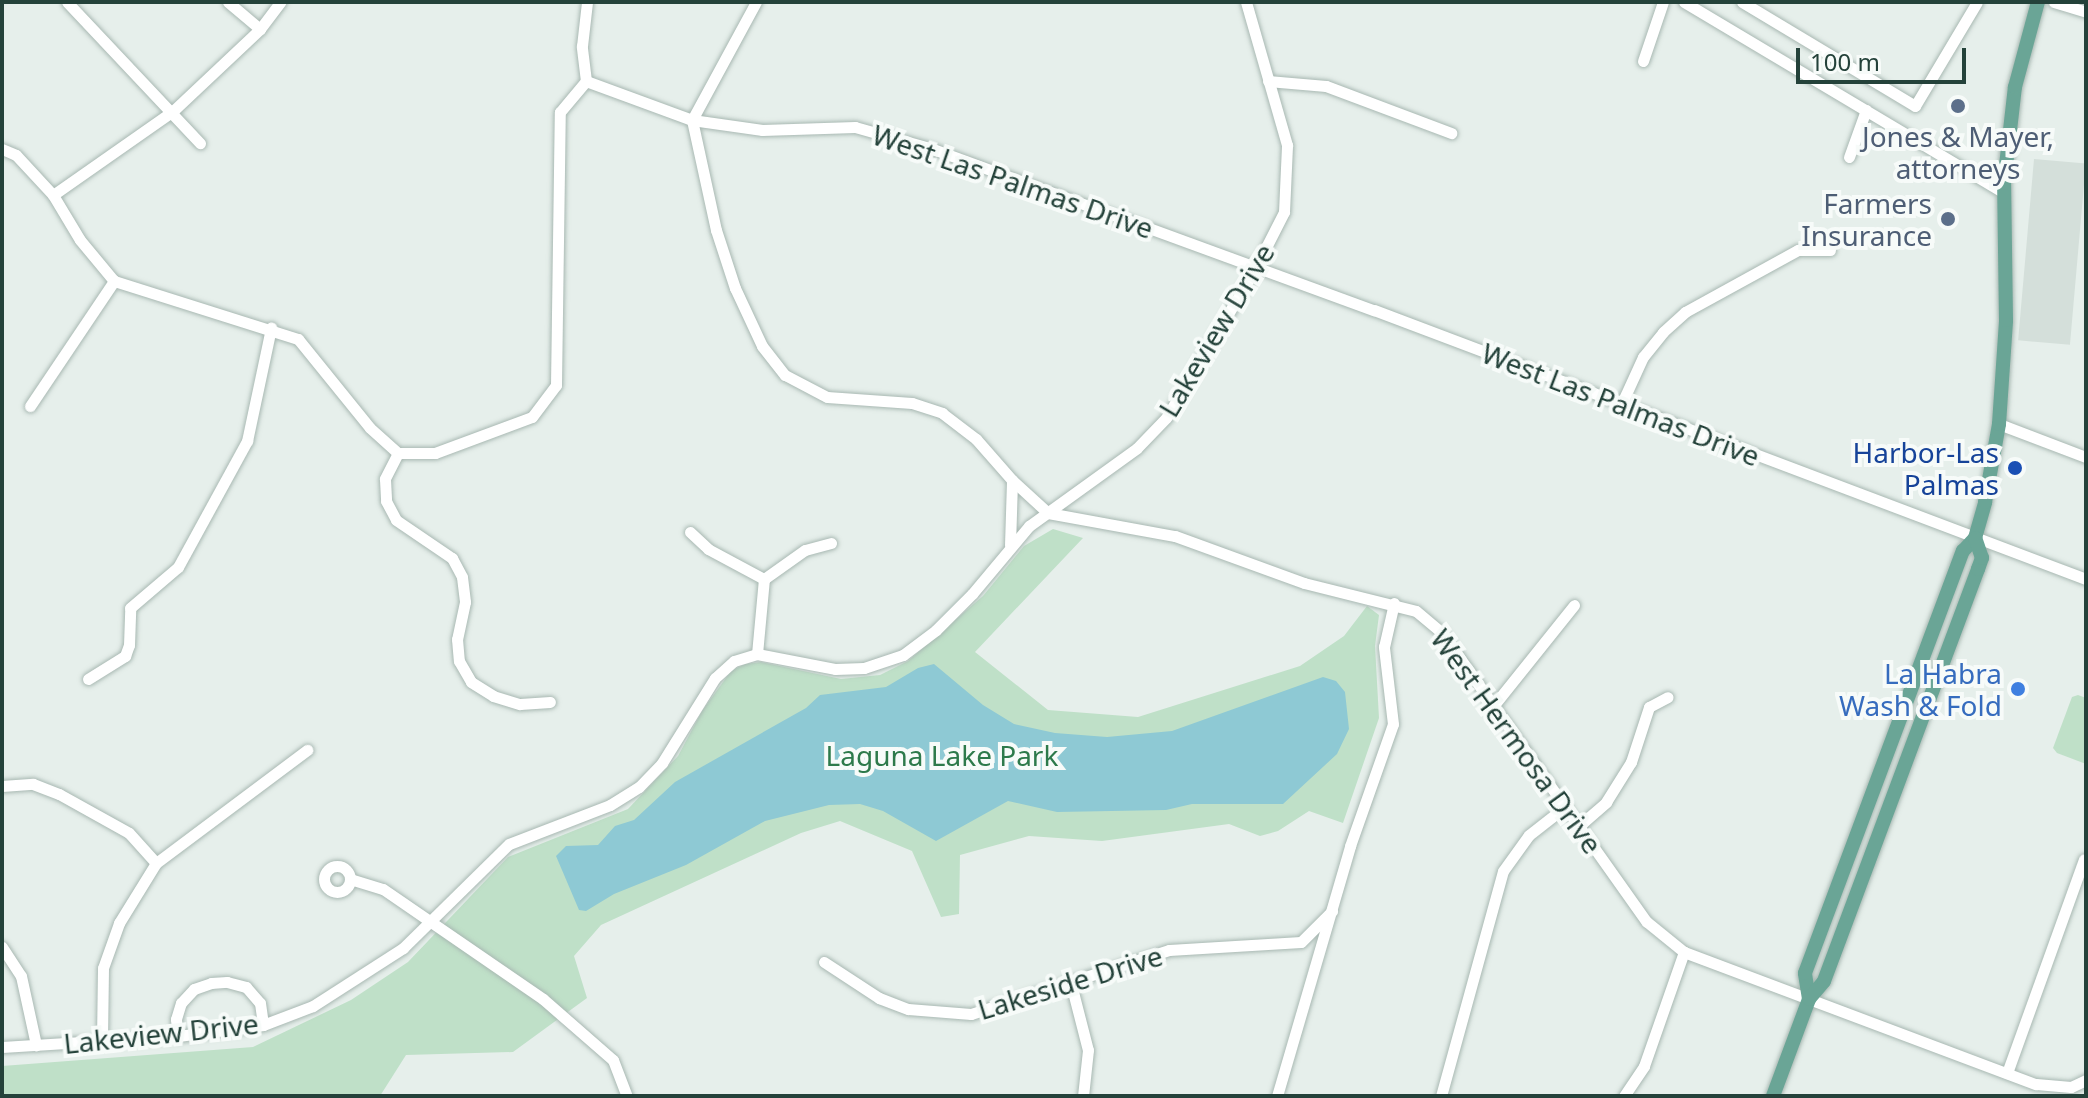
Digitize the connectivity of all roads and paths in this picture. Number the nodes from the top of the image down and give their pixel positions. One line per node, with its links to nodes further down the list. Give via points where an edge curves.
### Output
1 (67, 2): 19 (street)
2 (228, 2): 14 (street)
3 (280, 2): 14 (street)
4 (587, 2): 16 (street, via 582,46)
5 (756, 2): 20 (street)
6 (1246, 2): 17 (street, Lakeview Drive)
7 (1663, 2): 15 (street)
8 (1684, 2): 18 (street)
9 (1742, 2): 10 (street, via 1915,106)
10 (1977, 2)
11 (2038, 2): 25 (main road, via 2015,87)
12 (2054, 2): 13 (street)
13 (2086, 12)
14 (260, 29): 19 (street)
15 (1643, 61)
16 (586, 81): 20 (street, West Las Palmas Drive); 34 (street, via 560,112 556,385 532,417 435,453)
17 (1268, 81): 21 (street, via 1326,86); 28 (street, Lakeview Drive, via 1287,145 1284,212)
18 (1866, 110): 24 (street); 25 (street)
19 (173, 111): 22 (street); 26 (street)
20 (692, 120): 28 (street, West Las Palmas Drive, via 762,130 855,127 933,149); 36 (street, via 716,230 735,288 775,365 797,384 827,397 912,403 942,413 976,439)
21 (1451, 133)
22 (200, 143)
23 (2, 149): 26 (street, via 16,155)
24 (1849, 157)
25 (2004, 193): 33 (main road, via 2006,320)
26 (53, 195): 29 (street, via 80,240)
27 (1830, 250): 31 (street, via 1798,250 1685,312 1643,357)
28 (1256, 267): 31 (street, West Las Palmas Drive); 37 (street, Lakeview Drive, via 1166,418 1137,448)
29 (114, 281): 30 (street); 32 (street)
30 (271, 328): 34 (street, via 298,339 370,428); 47 (street, via 247,441 178,567 130,608 125,656)
31 (1621, 405): 39 (street, West Las Palmas Drive)
32 (30, 406)
33 (1999, 424): 35 (street); 39 (main road)
34 (398, 453): 49 (street, via 385,479 386,501 396,520 452,558 462,577 465,602 457,639 459,661 471,682 520,704)
35 (2086, 457)
36 (1012, 480): 37 (street); 41 (street)
37 (1048, 513): 41 (street, Lakeview Drive); 44 (street, West Hermosa Drive, via 1175,536 1304,583)
38 (690, 532): 42 (street, via 708,549)
39 (1975, 538): 43 (street, West Las Palmas Drive); 64 (main road, via 1963,551 1805,973); 64 (main road, via 1982,558 1824,983)
40 (831, 543): 42 (street, via 805,550)
41 (1010, 545): 46 (street, Lakeview Drive, via 955,613 890,661 835,669)
42 (764, 579): 46 (street)
43 (2086, 579)
44 (1394, 603): 50 (street, West Hermosa Drive, via 1437,627); 58 (street, Lakeside Drive, via 1384,647 1393,724)
45 (1574, 605): 50 (street)
46 (757, 654): 59 (street, Lakeview Drive, via 721,671 662,763 639,787 610,805 509,844)
47 (88, 679)
48 (1668, 697): 54 (street, via 1649,707 1631,762 1606,802)
49 (550, 702)
50 (1494, 705): 53 (street, West Hermosa Drive)
51 (307, 750): 56 (street)
52 (2, 786): 56 (street, via 33,784 59,794 129,833)
53 (1566, 806): 54 (street, West Hermosa Drive); 75 (street, via 1529,835 1503,871)
54 (1580, 825): 61 (street, West Hermosa Drive, via 1647,922)
55 (2084, 859): 70 (street)
56 (156, 863): 67 (street, via 119,923 103,968)
57 (350, 879): 59 (street, via 383,889)
58 (1332, 911): 63 (street, Lakeside Drive, via 1301,942 1169,950); 74 (street)
59 (428, 923): 65 (street, Lakeview Drive, via 373,970 313,1006); 72 (street, via 543,999 602,1049 613,1060)
60 (2, 947): 68 (street, via 21,976)
61 (1684, 952): 64 (street, West Hermosa Drive); 76 (street, via 1644,1066)
62 (824, 962): 63 (street, Lakeside Drive, via 879,998 946,1014 983,1012)
63 (1071, 984): 73 (street, via 1088,1050)
64 (1809, 999): 70 (street, West Hermosa Drive); 77 (main road)
65 (263, 1025): 66 (street, Lakeview Drive); 66 (street, via 260,1003 246,987 211,983 194,989 181,1003)
66 (178, 1036): 67 (street, Lakeview Drive)
67 (102, 1040): 68 (street, Lakeview Drive)
68 (36, 1045): 69 (street, Lakeview Drive)
69 (2, 1047)
70 (2007, 1073): 71 (street, West Hermosa Drive, via 2036,1084 2071,1087)
71 (2086, 1080)
72 (627, 1096)
73 (1083, 1096)
74 (1277, 1096)
75 (1441, 1096)
76 (1624, 1096)
77 (1773, 1096)

